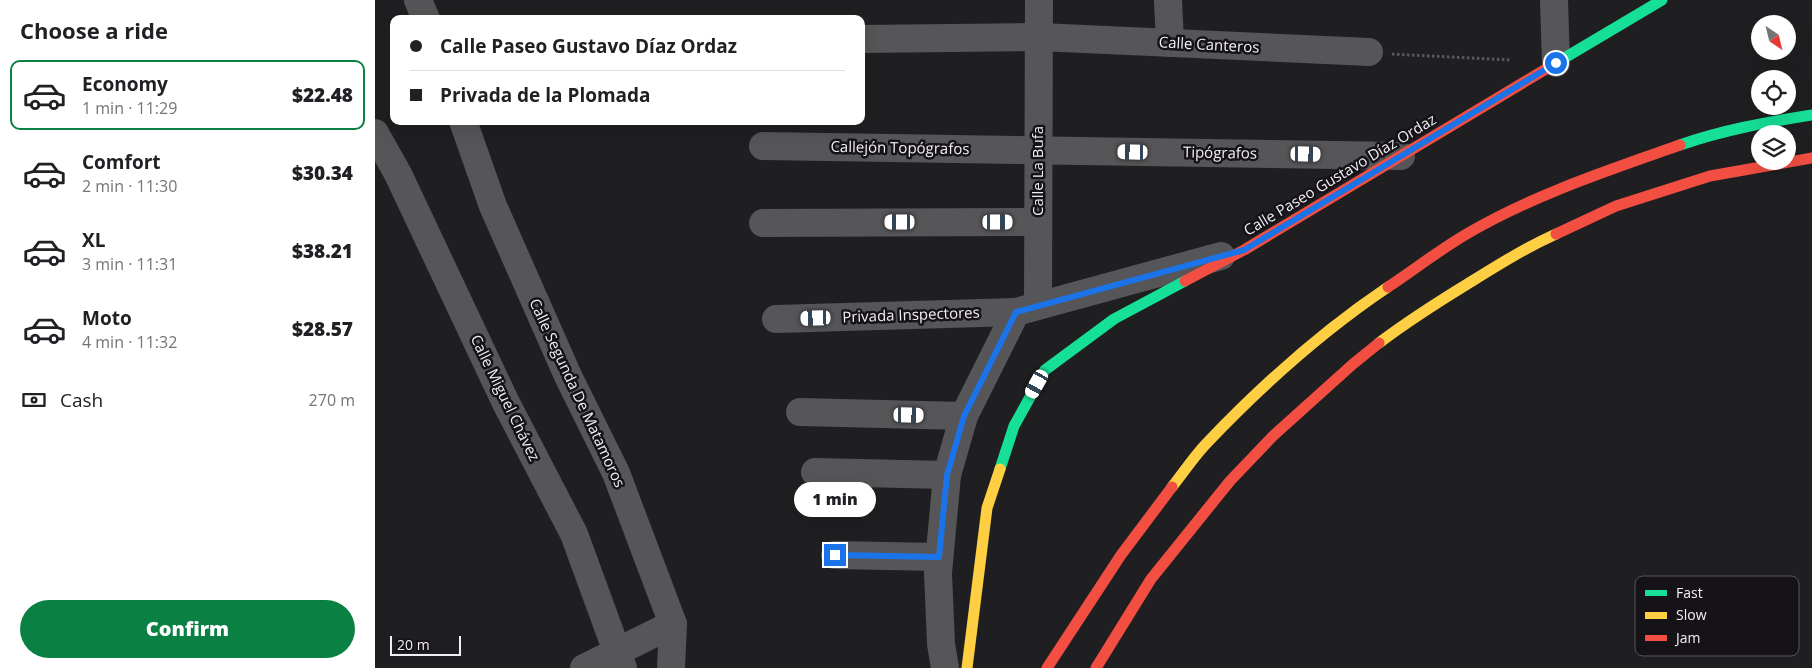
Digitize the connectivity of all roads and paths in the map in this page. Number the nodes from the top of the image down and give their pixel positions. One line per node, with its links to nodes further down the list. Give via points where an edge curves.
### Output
1 (418, 0): 6 (street)
2 (1039, 0): 7 (street, Calle La Bufa)
3 (1169, 0): 9 (street)
4 (1554, 0): 12 (street)
5 (1662, 0): 12 (main road, Calle Paseo Gustavo Díaz Ordaz)
6 (424, 15)
7 (1040, 37): 8 (street, Calle Canteros); 9 (street, Calle Canteros); 17 (street, Calle La Bufa)
8 (865, 39)
9 (1170, 43): 10 (street, Calle Canteros)
10 (1369, 52): 11 (path)
11 (1517, 61)
12 (1556, 63): 18 (main road, Calle Paseo Gustavo Díaz Ordaz)
13 (1812, 115): 37 (main road, via 1706,136 1559,189 1469,232 1332,327 1204,446 1121,555)
14 (464, 125): 31 (street, Calle Segunda De Matamoros, via 493,206 568,376 616,473)
15 (375, 133): 32 (street, Calle Miguel Chávez, via 398,174 506,403 574,534)
16 (763, 146): 17 (street, Callejón Topógrafos)
17 (1038, 151): 18 (street, Tipógrafos); 20 (street, Calle La Bufa)
18 (1401, 156): 22 (main road, Calle Paseo Gustavo Díaz Ordaz)
19 (1812, 158): 38 (main road, via 1710,176 1616,206 1527,247 1396,330 1273,436 1230,481 1151,579)
20 (1038, 222): 21 (street); 23 (street, Calle La Bufa)
21 (763, 223)
22 (1244, 250): 23 (street, Privada Inspectores); 36 (main road, Calle Paseo Gustavo Díaz Ordaz, via 1114,318 1045,370 1014,426 987,508)
23 (1027, 308): 24 (street, Privada Inspectores); 26 (street)
24 (776, 320)
25 (800, 412): 26 (street)
26 (964, 416): 28 (street)
27 (815, 472): 28 (street)
28 (947, 475): 30 (street)
29 (835, 555): 30 (street)
30 (939, 557): 35 (street, via 941,644)
31 (673, 624): 32 (street); 34 (street, Calle Segunda De Matamoros)
32 (620, 659): 33 (street)
33 (584, 668)
34 (671, 668)
35 (945, 668)
36 (967, 668)
37 (1047, 668)
38 (1096, 668)

